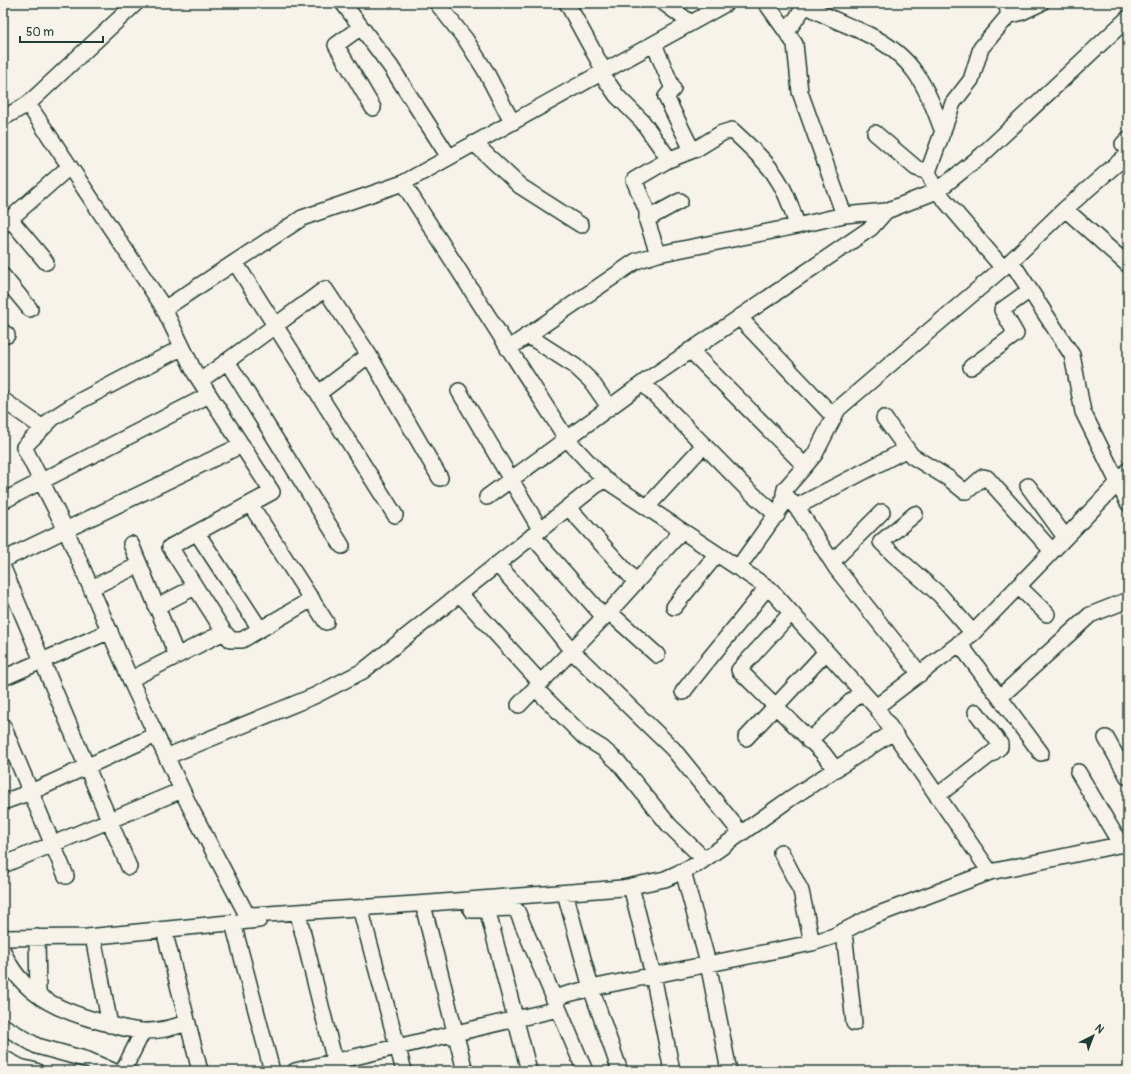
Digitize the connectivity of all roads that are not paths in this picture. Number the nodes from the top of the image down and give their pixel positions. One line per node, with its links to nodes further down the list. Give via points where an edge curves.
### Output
1 (136, 3): 17 (street)
2 (343, 3): 13 (street)
3 (437, 3): 20 (street, via 466,40 485,70)
4 (567, 3): 16 (street)
5 (664, 3): 12 (street)
6 (727, 3): 12 (street)
7 (766, 3): 14 (street)
8 (1041, 3): 10 (street, via 1022,12)
9 (805, 4): 14 (street); 21 (street, via 880,40 903,57 918,75 929,95)
10 (1007, 10): 21 (street, via 980,48 971,80 956,97)
11 (1128, 18): 33 (street, via 982,155)
12 (691, 23): 15 (street)
13 (361, 27): 18 (street, via 336,45); 28 (street, via 391,67)
14 (787, 32): 37 (street, via 795,44 800,92)
15 (654, 44): 16 (street); 26 (street, via 673,89 666,97)
16 (603, 72): 20 (street); 29 (street, via 618,96 642,122)
17 (28, 104): 19 (street); 30 (street)
18 (373, 108)
19 (3, 118)
20 (512, 122): 24 (street)
21 (943, 132): 31 (street)
22 (875, 133): 31 (street, via 916,168)
23 (1128, 139): 25 (street, via 1123,144)
24 (474, 143): 28 (street); 40 (street, via 520,186)
25 (1128, 149)
26 (692, 150): 29 (street); 41 (street, via 732,130 756,152 777,177 792,207)
27 (1128, 154): 35 (street)
28 (449, 157): 32 (street)
29 (669, 159): 38 (street, via 634,180 647,211)
30 (69, 166): 39 (street); 50 (street)
31 (928, 172): 33 (street)
32 (402, 183): 44 (street, via 302,218); 55 (street)
33 (937, 191): 36 (street); 45 (street)
34 (680, 201): 38 (street)
35 (1065, 209): 45 (street); 46 (street)
36 (886, 211): 37 (street); 51 (street, via 871,228)
37 (844, 215): 41 (street)
38 (647, 219): 42 (street)
39 (7, 222): 43 (street)
40 (581, 225)
41 (797, 226): 42 (street)
42 (658, 254): 53 (street, via 636,261)
43 (46, 262)
44 (236, 262): 50 (street); 52 (street)
45 (1006, 264): 48 (street); 67 (street, via 838,409)
46 (1128, 265)
47 (3, 276): 49 (street)
48 (1030, 290): 59 (street, via 1002,310 1016,334); 80 (street, via 1072,355 1083,412)
49 (30, 309)
50 (164, 309): 54 (street)
51 (739, 317): 56 (street); 67 (street)
52 (275, 325): 57 (street, via 325,289); 58 (street); 63 (street)
53 (527, 335): 55 (street); 66 (street, via 575,366 591,381)
54 (181, 348): 60 (street); 69 (street, via 78,402 53,418)
55 (508, 349): 70 (street)
56 (690, 350): 61 (street); 74 (street)
57 (369, 356): 63 (street); 76 (street)
58 (227, 361): 60 (street); 100 (street)
59 (971, 367)
60 (200, 381): 64 (street)
61 (642, 383): 66 (street); 72 (street)
62 (459, 391): 78 (street)
63 (319, 393): 92 (street)
64 (209, 395): 71 (street); 79 (street)
65 (3, 400): 69 (street)
66 (609, 407): 70 (street)
67 (834, 417): 74 (street, via 815,454)
68 (884, 418): 73 (street)
69 (43, 428): 79 (street, via 24,447)
70 (566, 438): 77 (street); 78 (street)
71 (242, 445): 86 (street, via 272,492); 94 (street)
72 (704, 445): 88 (street); 93 (street)
73 (907, 449): 89 (street); 101 (street, via 918,460 964,491 982,477 987,478)
74 (805, 466): 82 (street)
75 (1128, 470): 80 (street)
76 (440, 478)
77 (604, 478): 87 (street); 88 (street)
78 (511, 479): 83 (street); 96 (street)
79 (41, 481): 84 (street); 94 (street)
80 (1118, 483): 85 (street); 98 (street)
81 (1028, 486): 98 (street)
82 (784, 493): 89 (street); 93 (street, via 782,506)
83 (487, 496)
84 (3, 501)
85 (1128, 503)
86 (250, 504): 97 (street); 115 (street)
87 (568, 507): 96 (street); 109 (street)
88 (647, 507): 95 (street)
89 (796, 507): 104 (street)
90 (882, 512): 104 (street)
91 (915, 514): 126 (street, via 882,542 940,596)
92 (395, 515)
93 (776, 515): 108 (street)
94 (66, 530): 103 (street); 113 (street)
95 (682, 530): 102 (street); 109 (street)
96 (536, 532): 105 (street); 120 (street)
97 (197, 533): 111 (street, via 170,547); 123 (street)
98 (1065, 537): 101 (street)
99 (130, 544): 106 (street)
100 (342, 546)
101 (1052, 551): 110 (street)
102 (717, 554): 108 (street); 118 (street)
103 (3, 560)
104 (833, 561): 133 (street)
105 (497, 564): 114 (street); 128 (street)
106 (139, 565): 113 (street); 117 (street)
107 (3, 568): 132 (street)
108 (738, 568): 112 (street)
109 (636, 582): 120 (street)
110 (1018, 586): 121 (street); 126 (street)
111 (195, 587): 117 (street); 125 (street)
112 (766, 587): 119 (street); 138 (street, via 739,625)
113 (91, 588): 124 (street)
114 (460, 594): 136 (street); 151 (street, via 363,671 314,696)
115 (312, 599): 122 (street); 123 (street)
116 (1128, 600): 139 (street, via 1090,615)
117 (156, 607): 131 (street)
118 (674, 607)
119 (791, 613): 129 (street); 141 (street, via 739,670)
120 (606, 614): 128 (street); 130 (street)
121 (1047, 614)
122 (326, 622)
123 (260, 629): 125 (street, via 242,640 231,640)
124 (110, 631): 132 (street); 135 (street)
125 (224, 632): 131 (street)
126 (973, 633): 127 (street)
127 (959, 643): 133 (street); 139 (street)
128 (571, 650): 136 (street); 161 (street, via 673,750)
129 (826, 652): 137 (street); 141 (street)
130 (657, 655)
131 (177, 656): 135 (street)
132 (43, 661): 134 (street); 152 (street)
133 (920, 674): 142 (street)
134 (3, 678)
135 (131, 679): 146 (street)
136 (538, 685): 140 (street); 165 (street, via 584,737 618,762 669,825)
137 (862, 691): 142 (street); 149 (street)
138 (683, 692)
139 (1001, 696): 150 (street)
140 (519, 705)
141 (775, 707): 147 (street); 149 (street)
142 (876, 707): 145 (street)
143 (976, 712): 158 (street, via 1000,746)
144 (3, 726): 157 (street)
145 (893, 732): 153 (street); 158 (street)
146 (156, 735): 152 (street); 156 (street)
147 (746, 738)
148 (1106, 738): 155 (street)
149 (809, 741): 153 (street, via 823,753)
150 (1041, 753)
151 (168, 756)
152 (88, 766): 157 (street); 160 (street)
153 (835, 769): 161 (street)
154 (1078, 772): 162 (street)
155 (1128, 777)
156 (182, 790): 160 (street); 172 (street, via 246,913 430,904)
157 (31, 792): 159 (street); 163 (street)
158 (937, 796): 169 (street)
159 (3, 802)
160 (110, 821): 163 (street); 167 (street)
161 (741, 833): 165 (street)
162 (1125, 844): 169 (street)
163 (53, 845): 166 (street); 170 (street)
164 (781, 852): 183 (street, via 801,891)
165 (704, 859): 168 (street)
166 (3, 865)
167 (129, 867)
168 (683, 871): 171 (street, via 665,879); 185 (street)
169 (990, 872): 179 (street, via 871,917)
170 (66, 876)
171 (631, 886): 172 (street); 186 (street)
172 (565, 892): 187 (street)
173 (487, 909): 174 (street); 189 (street, via 511,908 517,911); 190 (street)
174 (425, 913): 175 (street); 196 (street)
175 (362, 915): 176 (street); 197 (street)
176 (299, 918): 177 (street); 199 (street)
177 (233, 923): 178 (street); 204 (street)
178 (164, 930): 181 (street); 191 (street)
179 (844, 932): 183 (street); 192 (street)
180 (37, 937): 181 (street); 182 (street); 188 (street)
181 (94, 937): 193 (street)
182 (3, 938)
183 (812, 943): 185 (street)
184 (3, 951): 188 (street, via 12,970)
185 (708, 963): 186 (street); 212 (street)
186 (652, 975): 187 (street); 211 (street)
187 (591, 988): 189 (street); 210 (street)
188 (38, 995): 193 (street, via 67,1013)
189 (555, 1003): 190 (street); 209 (street)
190 (517, 1018): 196 (street); 208 (street)
191 (188, 1023): 195 (street, via 163,1030); 203 (street)
192 (854, 1023)
193 (110, 1025): 195 (street)
194 (3, 1026): 201 (street, via 37,1046 88,1060)
195 (143, 1031): 202 (street)
196 (456, 1033): 197 (street); 207 (street)
197 (398, 1047): 199 (street); 206 (street)
198 (3, 1058): 200 (street, via 20,1067)
199 (336, 1066): 205 (street)
200 (36, 1071)
201 (113, 1071)
202 (123, 1071)
203 (200, 1071)
204 (272, 1071)
205 (295, 1071)
206 (404, 1071)
207 (465, 1071)
208 (529, 1071)
209 (585, 1071)
210 (620, 1071)
211 (672, 1071)
212 (729, 1071)

